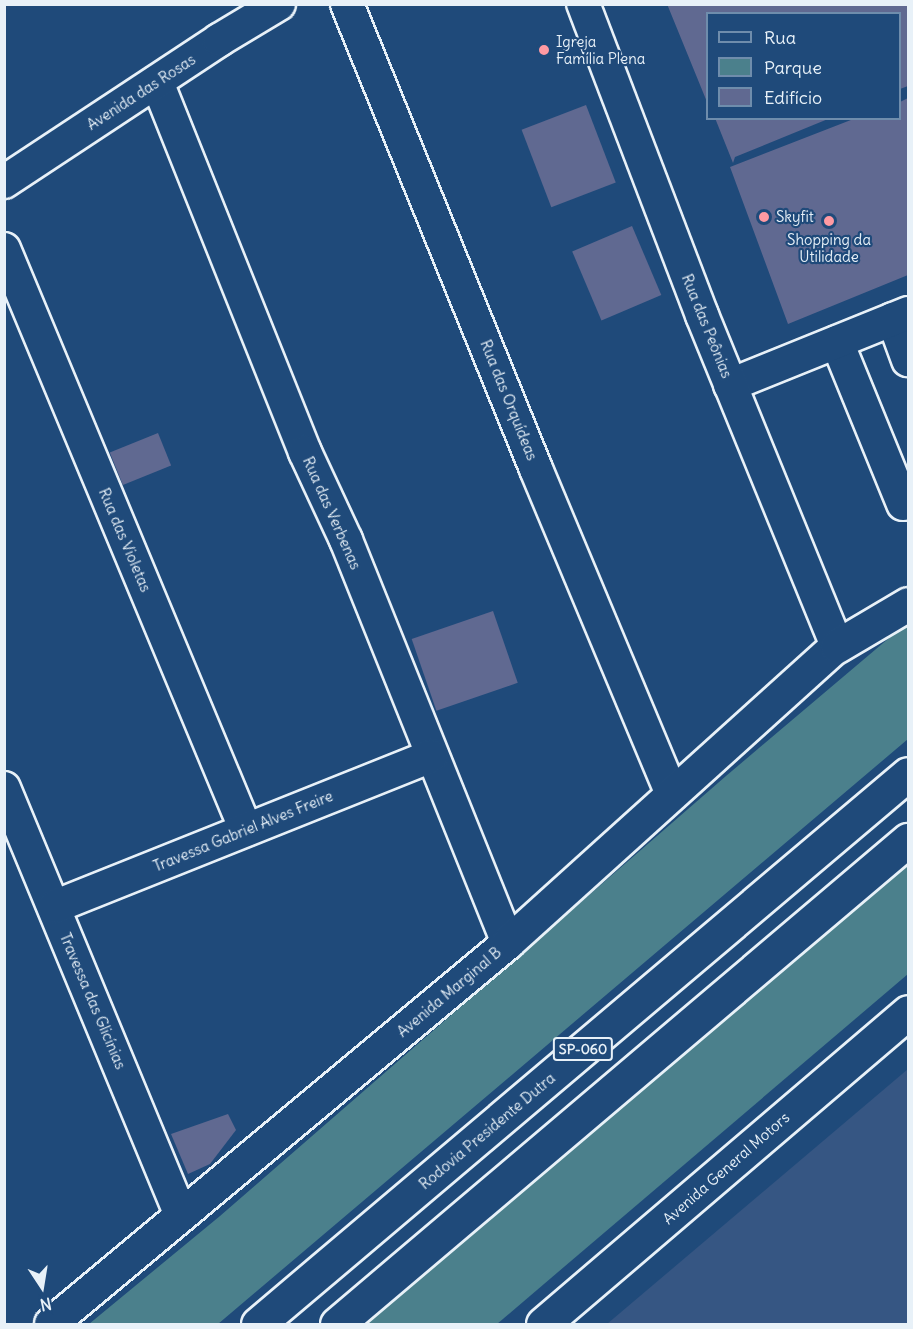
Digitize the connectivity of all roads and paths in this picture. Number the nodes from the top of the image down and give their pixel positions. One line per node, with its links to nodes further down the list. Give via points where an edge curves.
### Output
1 (250, 4): 5 (street)
2 (279, 4): 5 (street, Avenida das Rosas)
3 (347, 4): 19 (street, Rua das Orquídeas)
4 (583, 4): 12 (street, Rua das Peônias)
5 (219, 40): 6 (street, Avenida das Rosas)
6 (157, 81): 7 (street, Avenida das Rosas); 16 (street, Rua das Verbenas)
7 (4, 182)
8 (4, 249): 20 (street, Rua das Violetas)
9 (901, 316): 10 (street); 11 (street)
10 (837, 342): 12 (street); 13 (street)
11 (909, 360)
12 (730, 385): 15 (street, Rua das Peônias)
13 (903, 504)
14 (909, 604): 15 (main road)
15 (837, 646): 19 (street, Avenida Marginal B)
16 (432, 756): 20 (street, Travessa Gabriel Alves Freire); 23 (street, Rua das Verbenas)
17 (909, 774): 27 (main road, Rodovia Presidente Dutra / SP-060)
18 (4, 788): 22 (street, Travessa das Glicínias)
19 (672, 794): 23 (street, Avenida Marginal B)
20 (246, 830): 22 (street, Travessa Gabriel Alves Freire)
21 (909, 840): 28 (main road, SP-060)
22 (54, 907): 25 (street, Travessa das Glicínias)
23 (508, 943): 25 (street, Avenida Marginal B)
24 (909, 1012): 29 (main road, Avenida General Motors)
25 (182, 1215): 26 (street, Avenida Marginal B)
26 (51, 1324)
27 (258, 1324)
28 (337, 1324)
29 (543, 1324)

